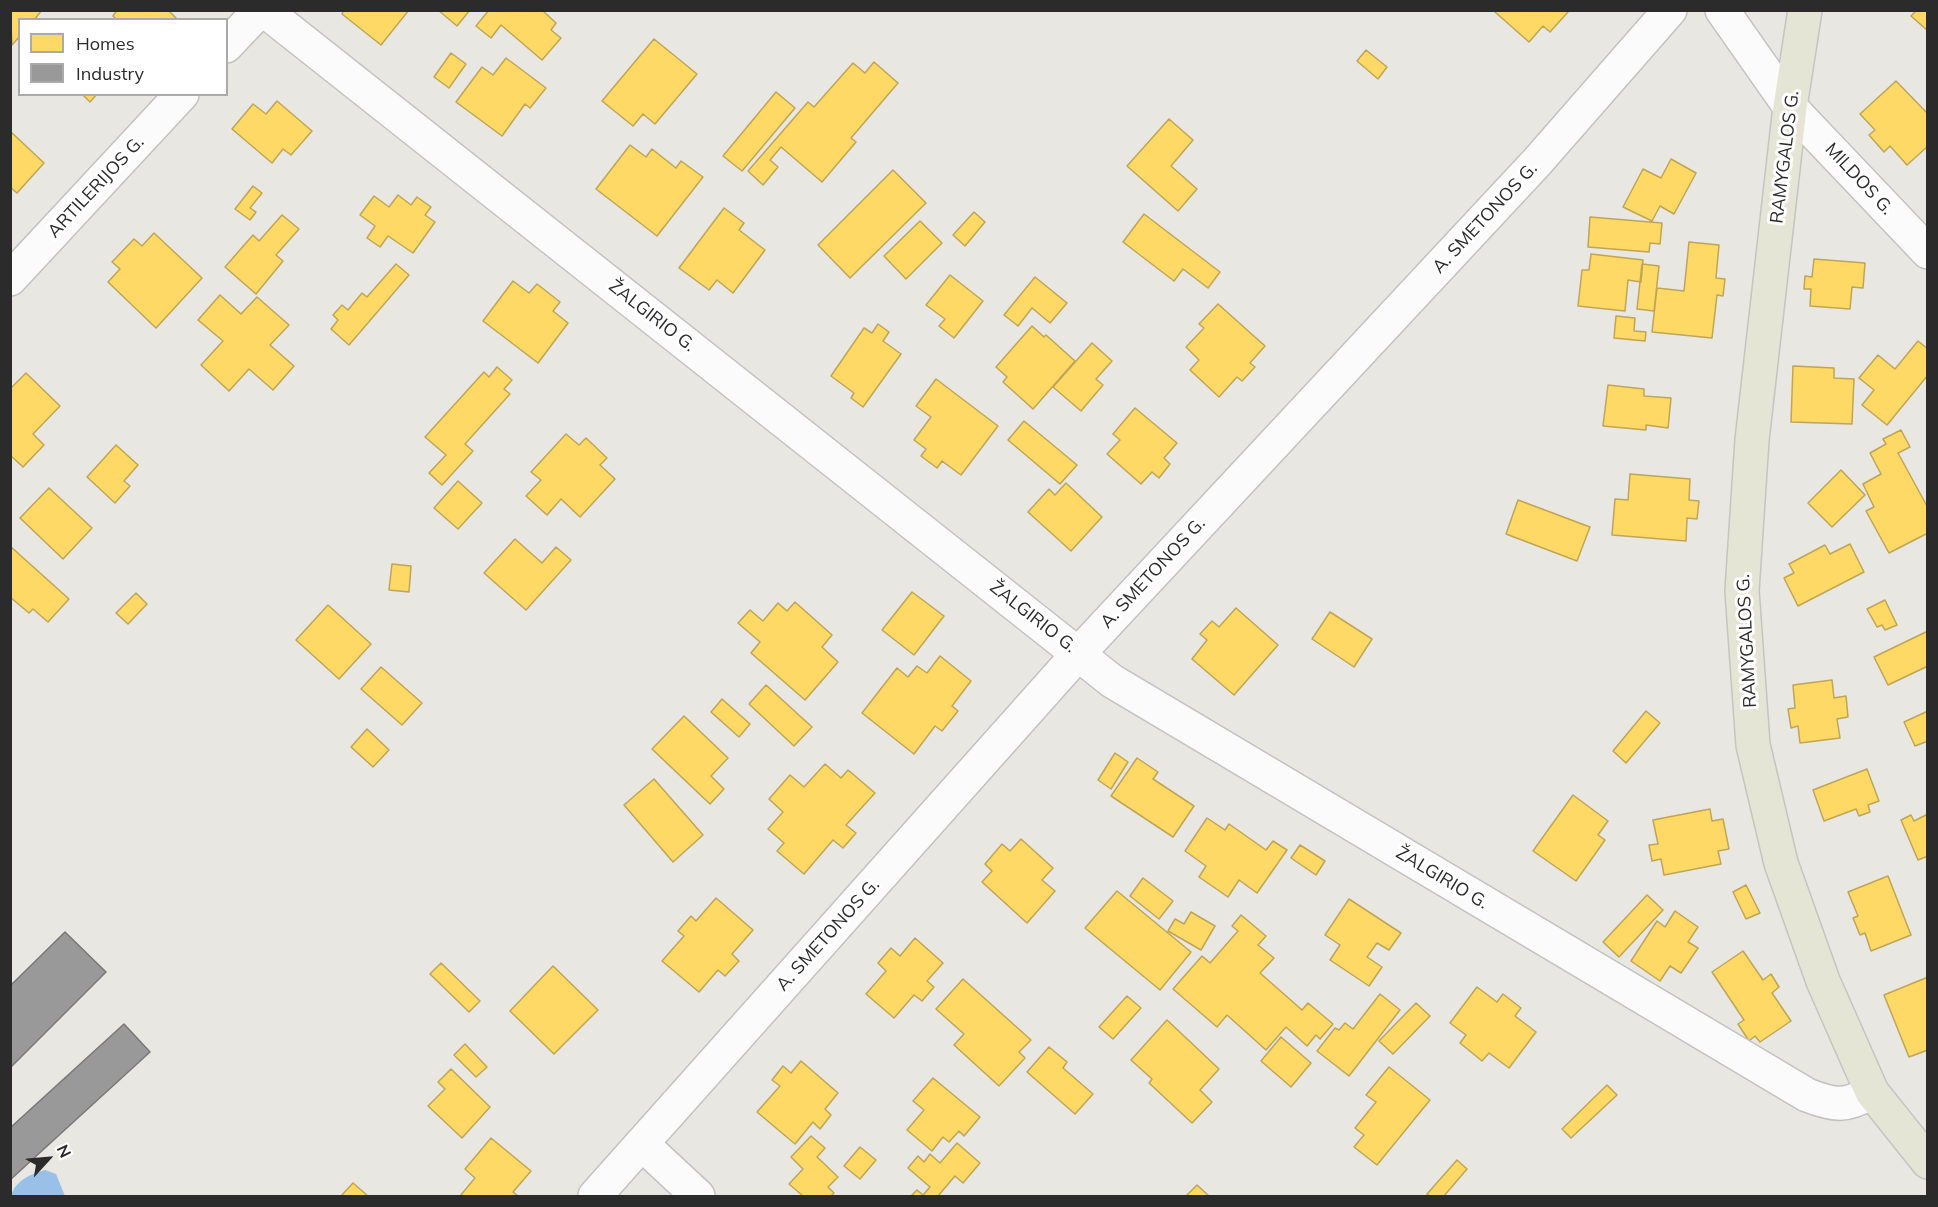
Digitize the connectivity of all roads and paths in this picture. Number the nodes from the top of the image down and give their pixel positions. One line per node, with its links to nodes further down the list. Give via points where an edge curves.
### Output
1 (262, 10): 5 (street); 10 (street, ŽALGIRIO G.)
2 (1670, 10): 10 (street, A. SMETONOS G., via 1537,162)
3 (1722, 10): 7 (street, MILDOS G.)
4 (1805, 10): 7 (main road, RAMYGALOS G.)
5 (228, 44)
6 (180, 96): 9 (street, ARTILERIJOS G.)
7 (1791, 107): 8 (street, MILDOS G.); 11 (main road, RAMYGALOS G., via 1752,440 1742,591 1753,745 1781,863 1824,981)
8 (1928, 252)
9 (10, 279)
10 (1079, 653): 11 (street, ŽALGIRIO G., via 1112,681 1808,1095 1830,1104 1854,1102); 12 (street, A. SMETONOS G.)
11 (1872, 1092): 13 (main road, RAMYGALOS G.)
12 (642, 1144): 14 (street, A. SMETONOS G.); 15 (street)
13 (1928, 1162)
14 (595, 1197)
15 (698, 1197)

